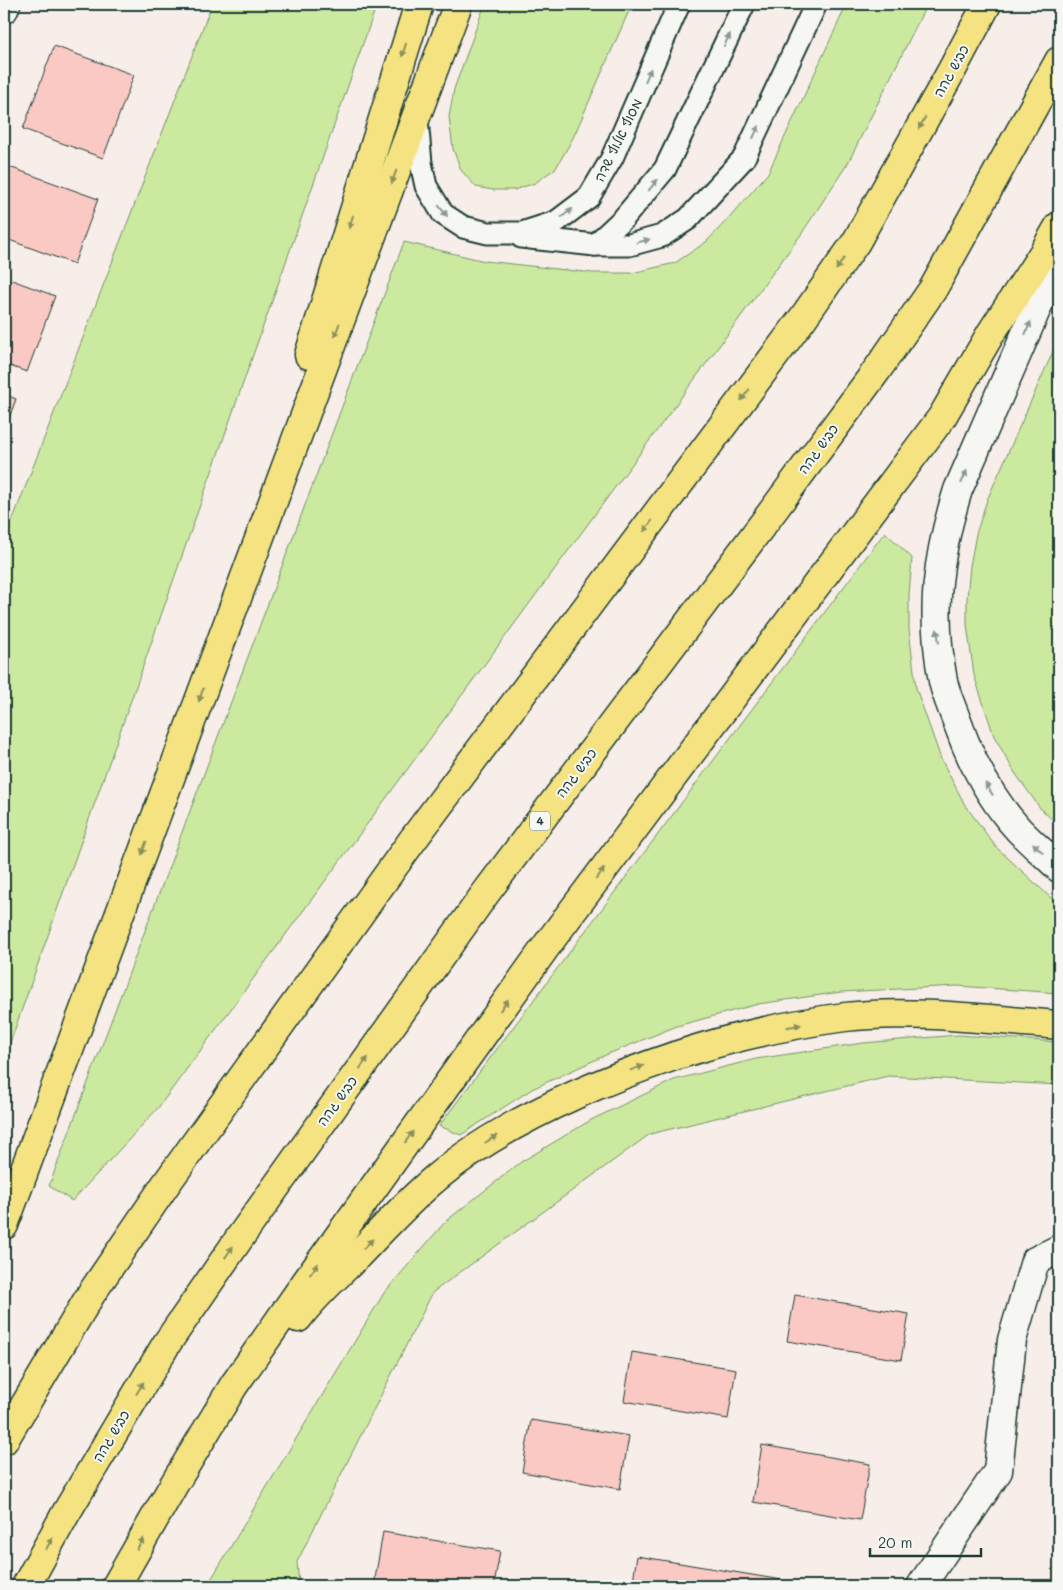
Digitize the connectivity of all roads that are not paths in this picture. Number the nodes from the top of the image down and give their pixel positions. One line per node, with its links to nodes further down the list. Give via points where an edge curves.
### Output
1 (6, 4): 8 (main road)
2 (419, 4): 15 (highway, one-way to 15)
3 (458, 4): 10 (highway)
4 (679, 4): 12 (lane, מסוף אלוף שדה, one-way to 4, via 522,233 556,222 589,197 612,158)
5 (744, 4): 13 (lane, one-way to 5, via 623,220 665,169)
6 (816, 4): 13 (lane, one-way to 6, via 629,245 662,236 688,220 710,197 744,158)
7 (987, 4): 20 (highway, כביש גהה, one-way to 20, via 860,234 829,280 412,841 178,1168 90,1294)
8 (4, 8)
9 (1059, 61): 22 (highway, כביש גהה / 4, one-way to 9, via 167,1343 241,1236 485,894 775,508 927,297)
10 (417, 115): 12 (lane, מסוף אלוף שדה, one-way to 12, via 426,186 443,214 463,228); 15 (highway, one-way to 15)
11 (1059, 226): 21 (highway, one-way to 11, via 234,1385 550,941 942,417)
12 (488, 233): 13 (lane)
13 (595, 245)
14 (1059, 257): 16 (main road, one-way to 14, via 1017,828 989,790 966,748 944,682 936,627 940,562 946,527 958,490)
15 (214, 661): 18 (highway, one-way to 18)
16 (1059, 868)
17 (1059, 1025): 21 (highway, one-way to 17, via 302,1312 386,1225 437,1177 488,1140 542,1110 623,1073 704,1046 846,1017 910,1015)
18 (4, 1226)
19 (1059, 1248): 24 (main road, via 1035,1261 1012,1340 998,1471)
20 (4, 1440)
21 (174, 1486): 23 (highway, one-way to 21)
22 (26, 1586)
23 (116, 1586)
24 (921, 1586)

